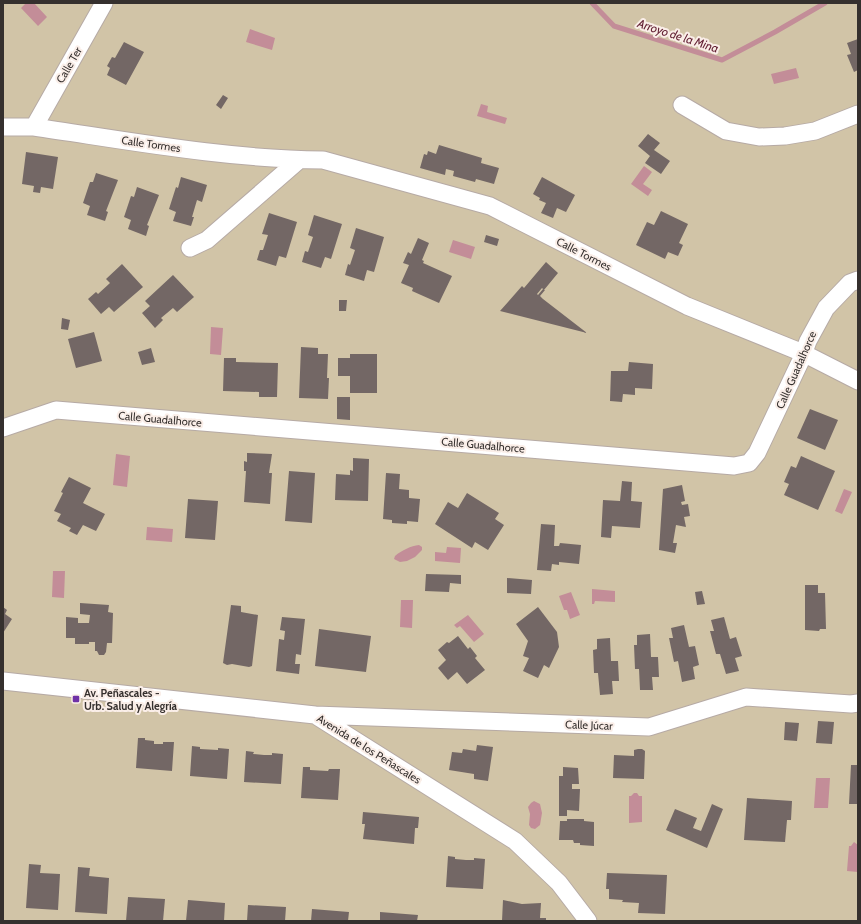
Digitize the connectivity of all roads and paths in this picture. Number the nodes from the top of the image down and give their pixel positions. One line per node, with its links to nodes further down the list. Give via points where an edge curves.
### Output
1 (104, 3): 5 (street, Calle Ter)
2 (682, 105): 3 (street, via 726,131 759,137 815,131)
3 (858, 114)
4 (3, 127): 5 (street, Calle Tormes)
5 (34, 127): 6 (street, Calle Tormes, via 230,155)
6 (299, 160): 7 (street, via 207,240); 9 (street, Calle Tormes, via 323,160 490,206 687,306)
7 (190, 248)
8 (858, 280): 9 (street, Calle Guadalhorce, via 850,284 826,308)
9 (803, 353): 10 (street, Calle Tormes); 11 (street, Calle Guadalhorce, via 757,453 749,463 734,466 56,410)
10 (858, 381)
11 (3, 428)
12 (3, 681): 14 (street, Avenida de los Peñascales)
13 (858, 703): 14 (street, Calle Júcar, via 746,697 649,727)
14 (315, 715): 15 (street, Avenida de los Peñascales, via 515,841 559,883)
15 (588, 921)

